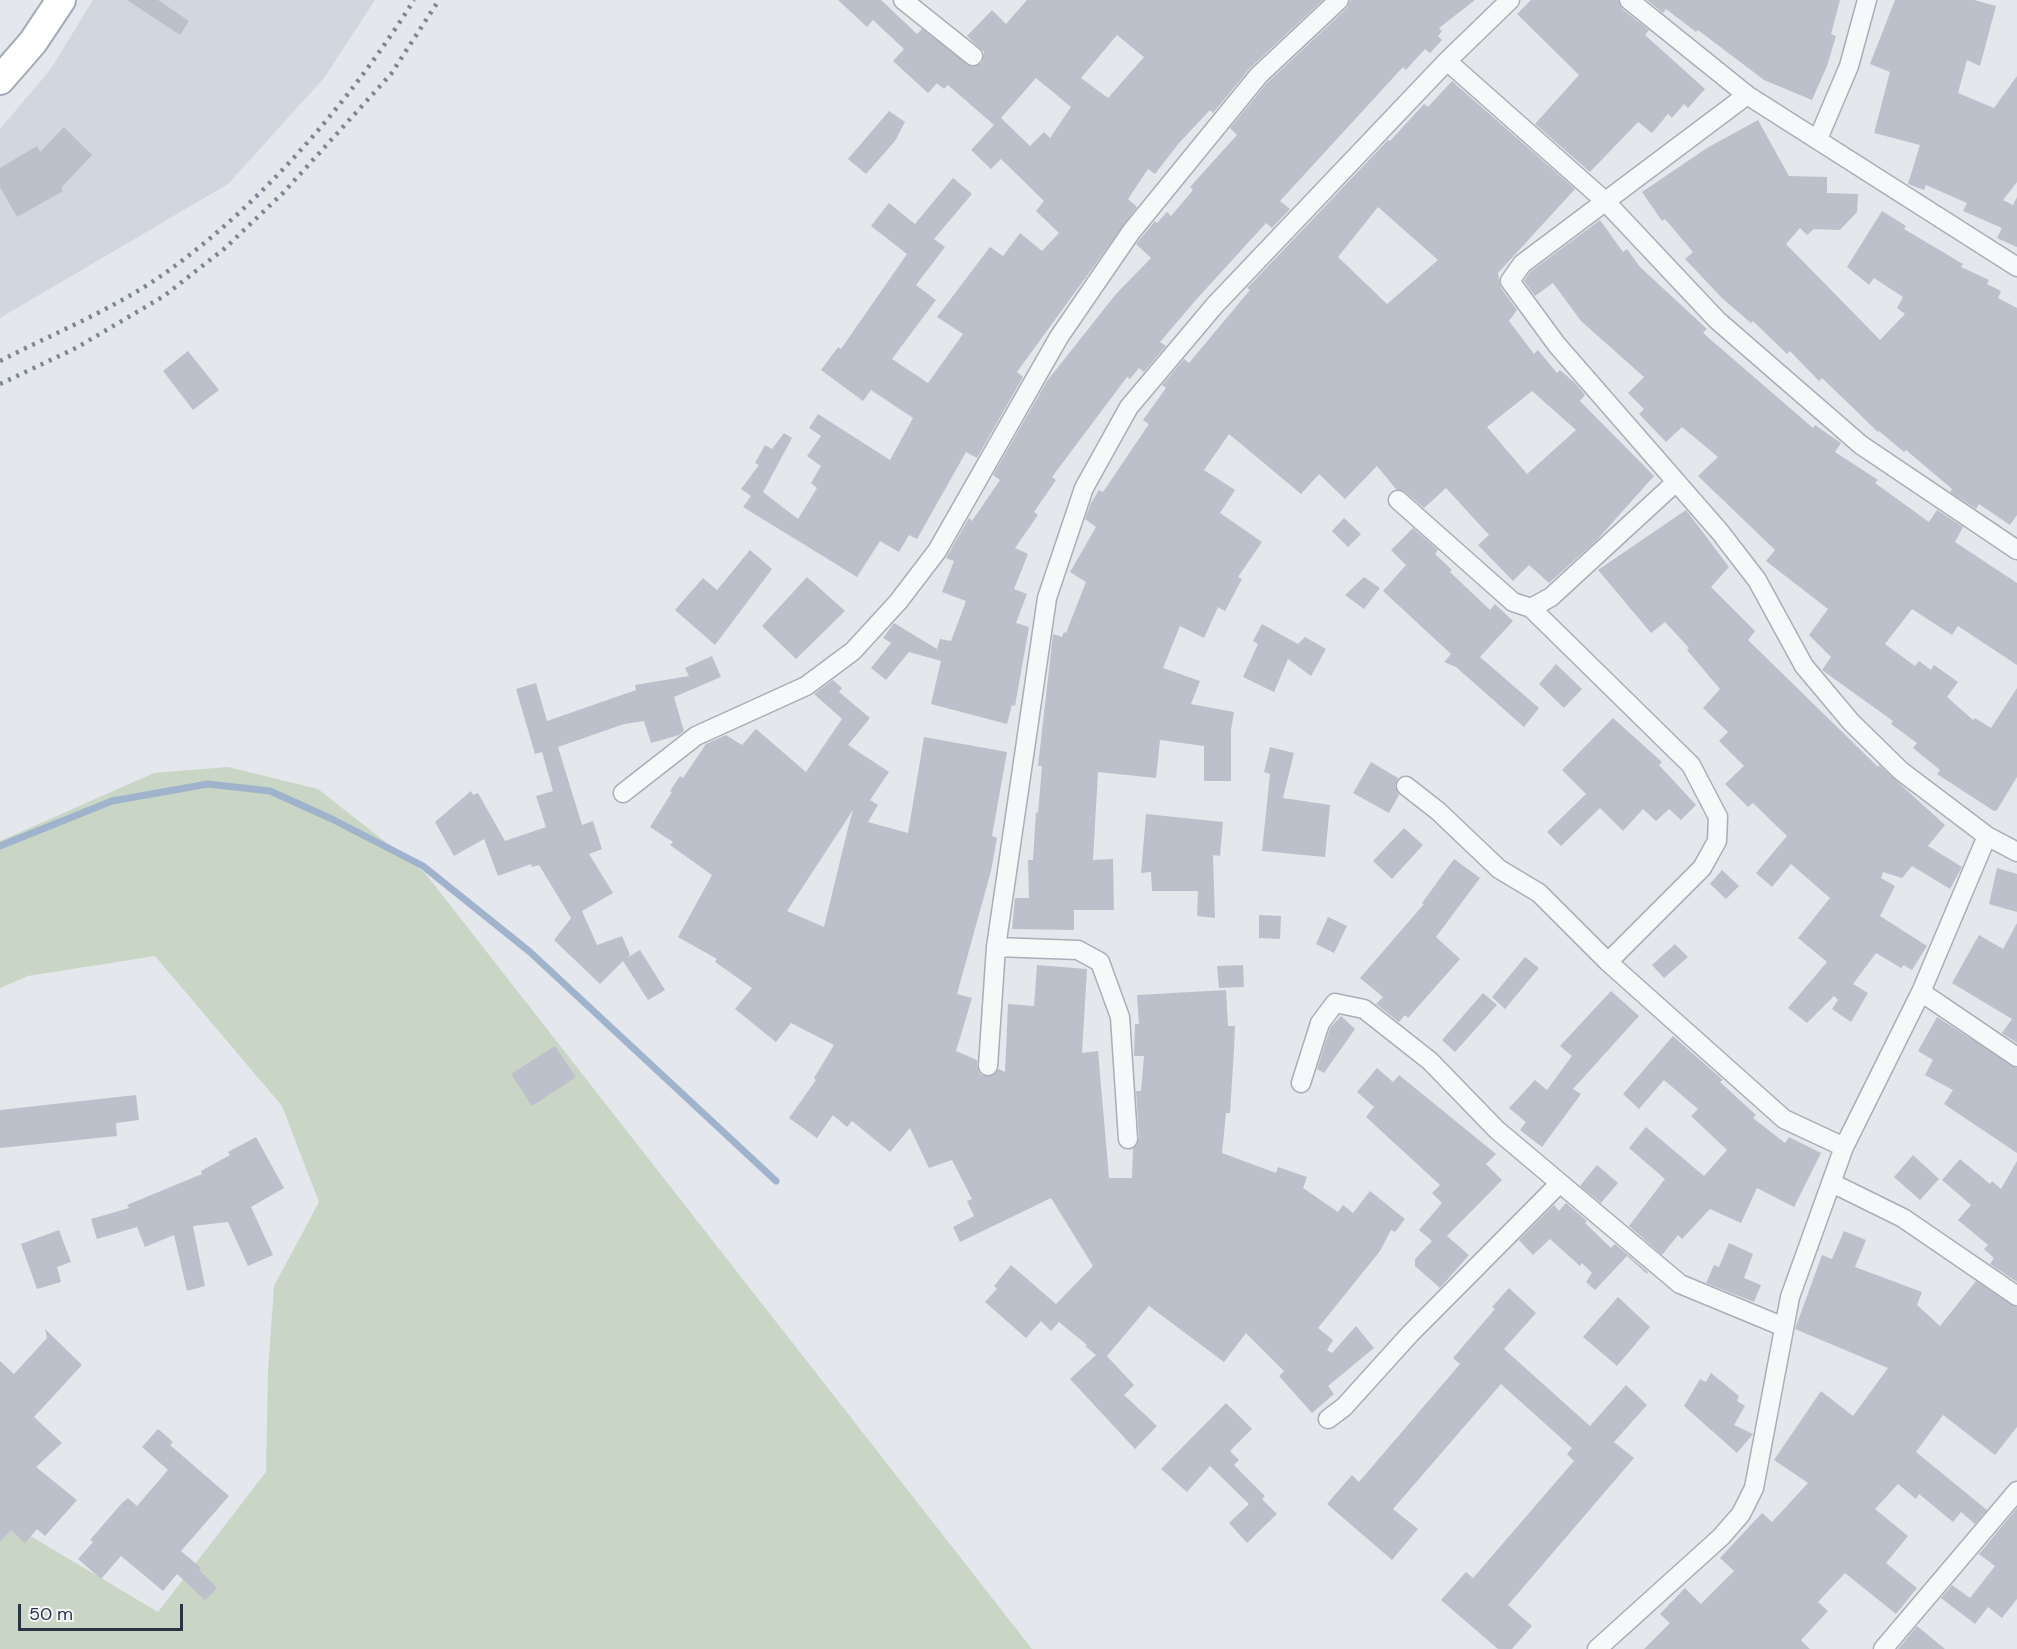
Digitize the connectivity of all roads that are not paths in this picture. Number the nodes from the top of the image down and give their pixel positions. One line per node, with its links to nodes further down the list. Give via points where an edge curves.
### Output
1 (61, 0): 9 (main road, via 33,42)
2 (903, 0): 7 (street)
3 (1338, 0): 19 (street, via 1259,75 1131,232 1059,337 937,551 898,602 853,651 806,686 696,736)
4 (1510, 0): 8 (street)
5 (1629, 0): 10 (street)
6 (1867, 0): 11 (street, via 1849,66)
7 (973, 56)
8 (1447, 61): 12 (street); 22 (street, via 1215,305 1130,407 1084,488 1047,598)
9 (0, 80)
10 (1747, 95): 11 (street); 12 (street)
11 (1818, 139): 13 (street)
12 (1605, 201): 14 (street, via 1522,264 1510,281 1557,345); 16 (street, via 1717,320 1861,445)
13 (2017, 267)
14 (1677, 482): 17 (street, via 1551,597); 20 (street, via 1757,580 1804,666 1851,722 1901,771)
15 (1398, 500): 17 (street, via 1514,602)
16 (2017, 550)
17 (1531, 608): 23 (street, via 1691,765 1718,817 1717,841 1702,868)
18 (1406, 786): 23 (street, via 1499,869 1539,893)
19 (623, 793)
20 (1986, 836): 21 (street); 24 (street)
21 (2017, 852)
22 (996, 947): 26 (street); 28 (street, via 1078,950 1100,962 1120,1017)
23 (1608, 962): 29 (street, via 1784,1119)
24 (1921, 992): 25 (street); 29 (street)
25 (2017, 1057)
26 (988, 1066)
27 (1301, 1083): 30 (street, via 1320,1023 1335,1003 1364,1009 1430,1060 1497,1130)
28 (1128, 1139)
29 (1844, 1147): 31 (street)
30 (1559, 1184): 33 (street, via 1680,1284); 34 (street)
31 (1832, 1184): 32 (street, via 1903,1218); 33 (street, via 1790,1296)
32 (2017, 1296)
33 (1784, 1327): 36 (street, via 1755,1488 1741,1514 1721,1537)
34 (1328, 1419)
35 (2017, 1491): 37 (street)
36 (1597, 1649)
37 (1883, 1649)

